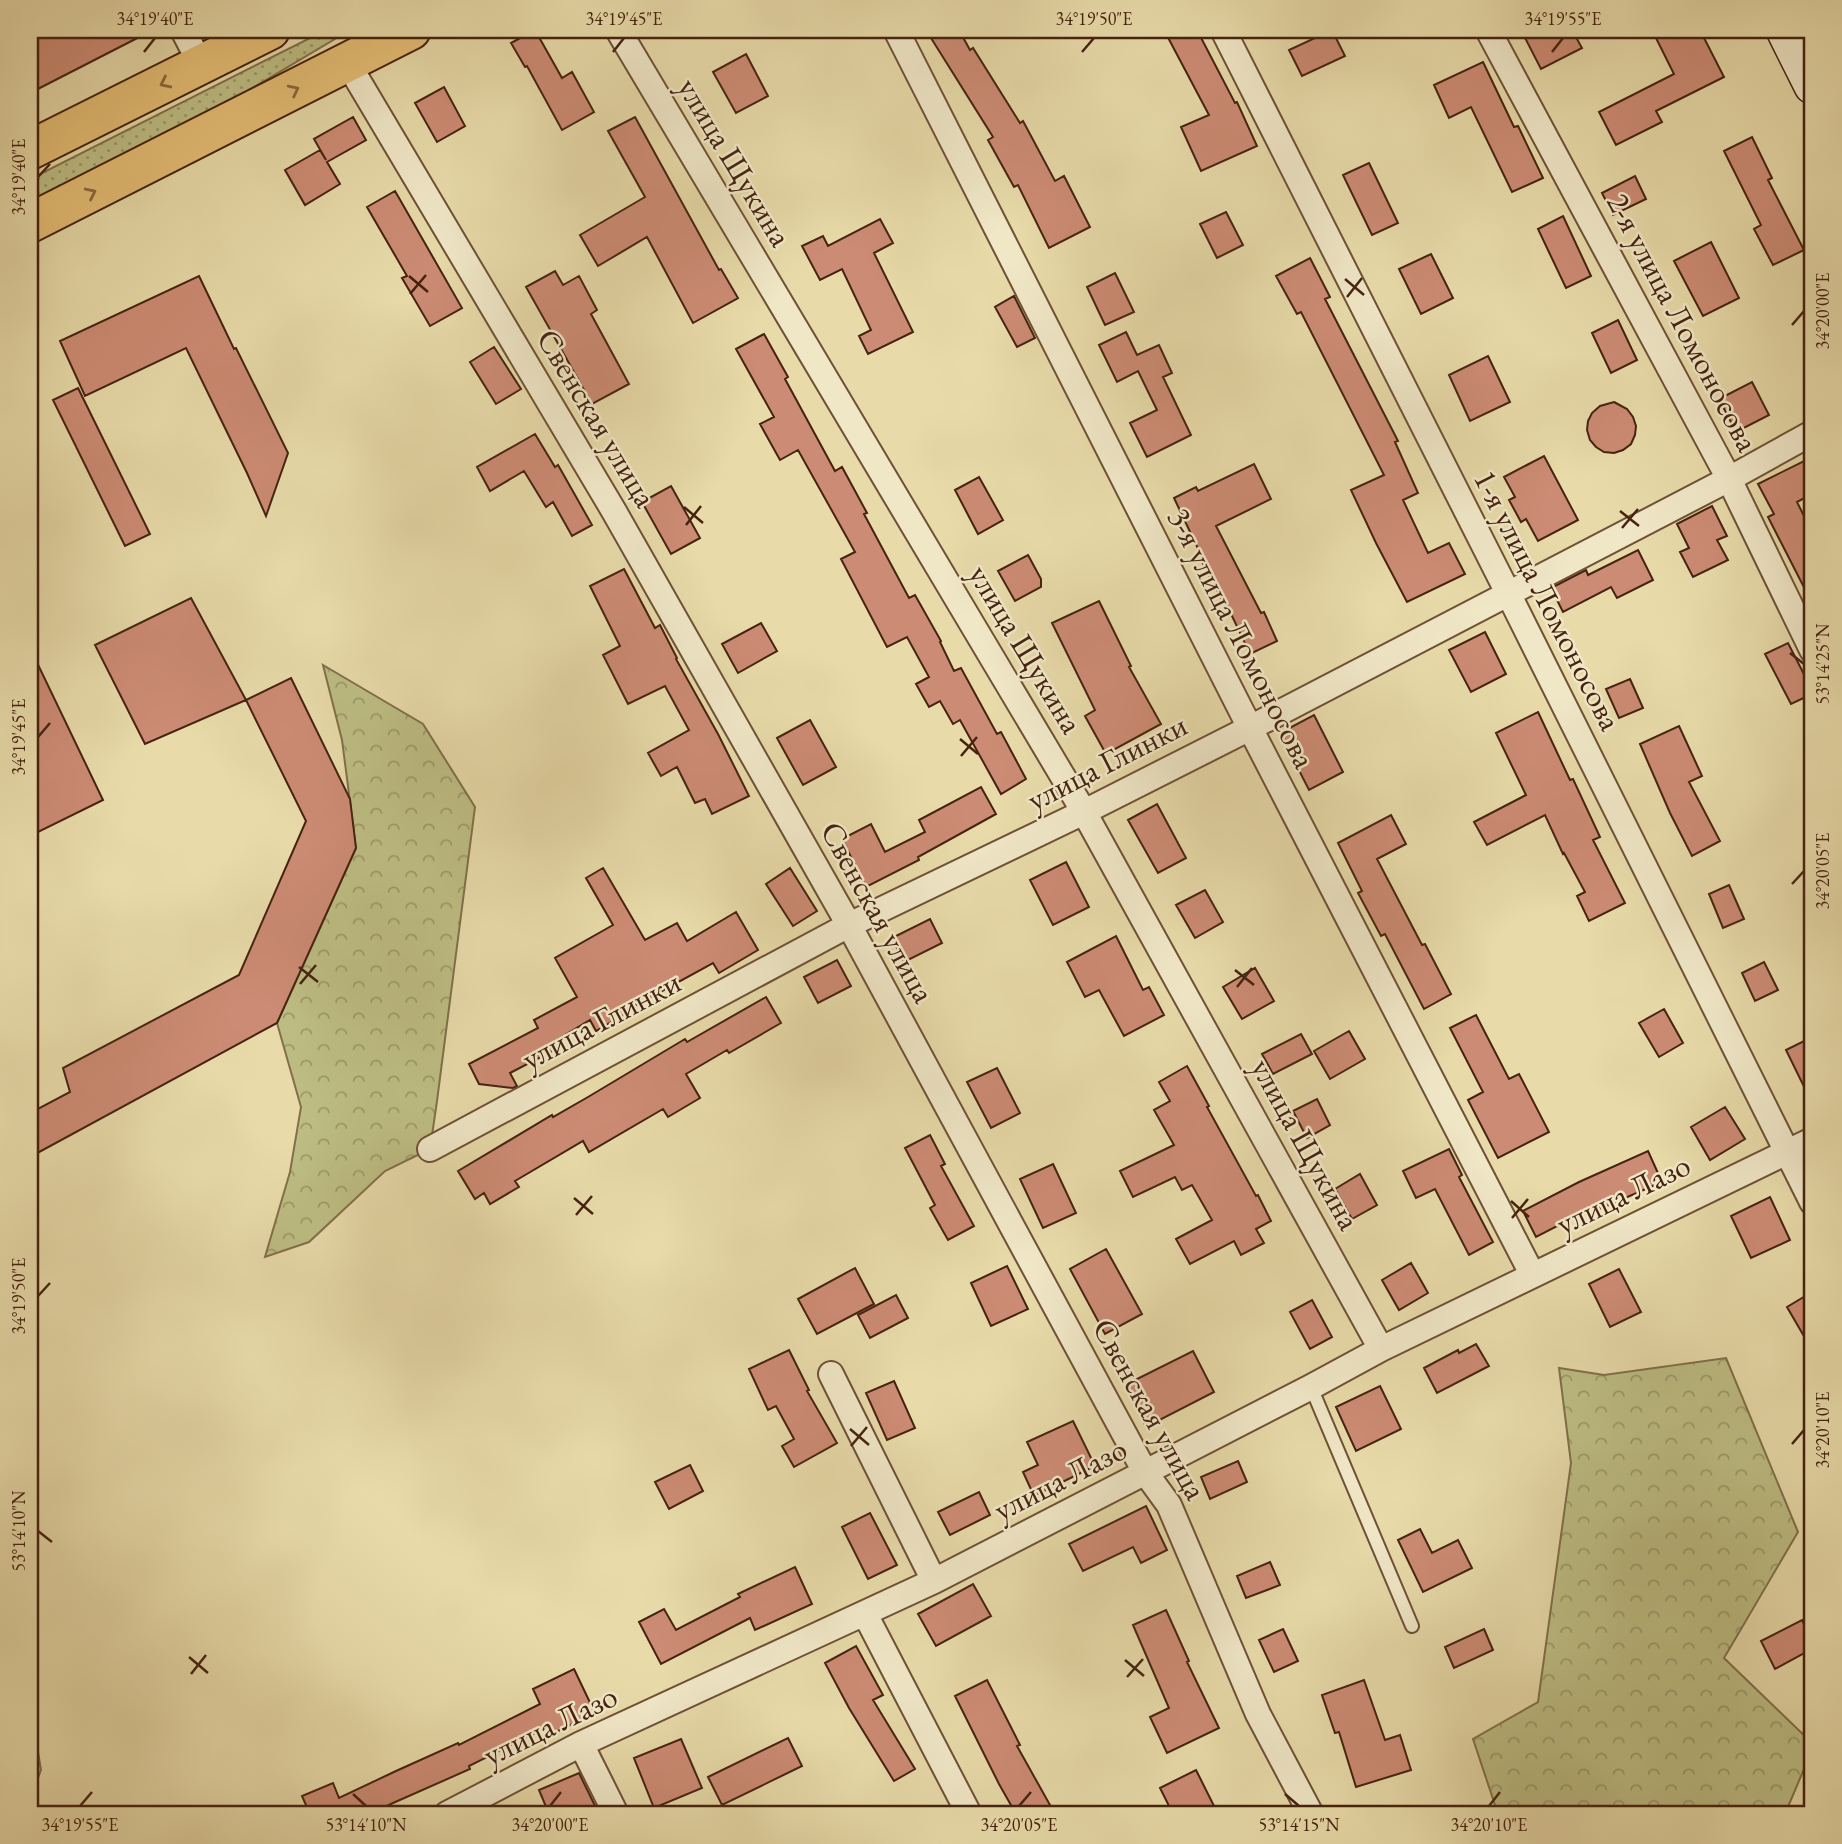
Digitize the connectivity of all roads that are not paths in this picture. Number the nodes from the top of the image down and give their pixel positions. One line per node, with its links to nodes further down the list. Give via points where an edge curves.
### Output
1 (183, 30): 10 (street)
2 (270, 30): 10 (main road)
3 (411, 30): 9 (main road)
4 (618, 30): 19 (street, улица Щукина)
5 (896, 30): 18 (street, 3-я улица Ломоносова)
6 (1223, 30): 16 (street, 1-я улица Ломоносова)
7 (1488, 30): 15 (street, 2-я улица Ломоносова)
8 (1784, 30): 11 (main road)
9 (347, 62): 13 (main road, one-way to 9); 20 (street, Свенская улица, via 615,513)
10 (201, 65): 12 (main road, one-way to 12)
11 (1812, 86)
12 (30, 150)
13 (30, 223)
14 (1812, 433): 15 (street, улица Глинки)
15 (1728, 479): 16 (street, улица Глинки); 17 (street, 2-я улица Ломоносова)
16 (1508, 593): 18 (street, улица Глинки); 23 (street, 1-я улица Ломоносова)
17 (1812, 650)
18 (1250, 728): 19 (street, улица Глинки); 25 (street, 3-я улица Ломоносова)
19 (1084, 812): 20 (street, улица Глинки); 26 (street, улица Щукина)
20 (849, 925): 22 (street, улица Глинки); 29 (street, Свенская улица)
21 (1812, 1140): 23 (street, улица Лазо)
22 (430, 1149)
23 (1787, 1153): 24 (street, 1-я улица Ломоносова); 25 (street, улица Лазо)
24 (1812, 1202)
25 (1532, 1274): 26 (street, улица Лазо)
26 (1381, 1349): 28 (street, улица Лазо)
27 (831, 1374): 30 (street)
28 (1311, 1387): 29 (street, улица Лазо); 32 (lane)
29 (1145, 1472): 30 (street, улица Лазо); 37 (street, Свенская улица, via 1169,1505 1258,1714)
30 (933, 1581): 31 (street, улица Лазо)
31 (865, 1614): 33 (street, улица Лазо); 36 (street)
32 (1412, 1626)
33 (581, 1744): 34 (street, улица Лазо); 35 (street)
34 (447, 1814)
35 (617, 1814)
36 (969, 1814)
37 (1311, 1814)

